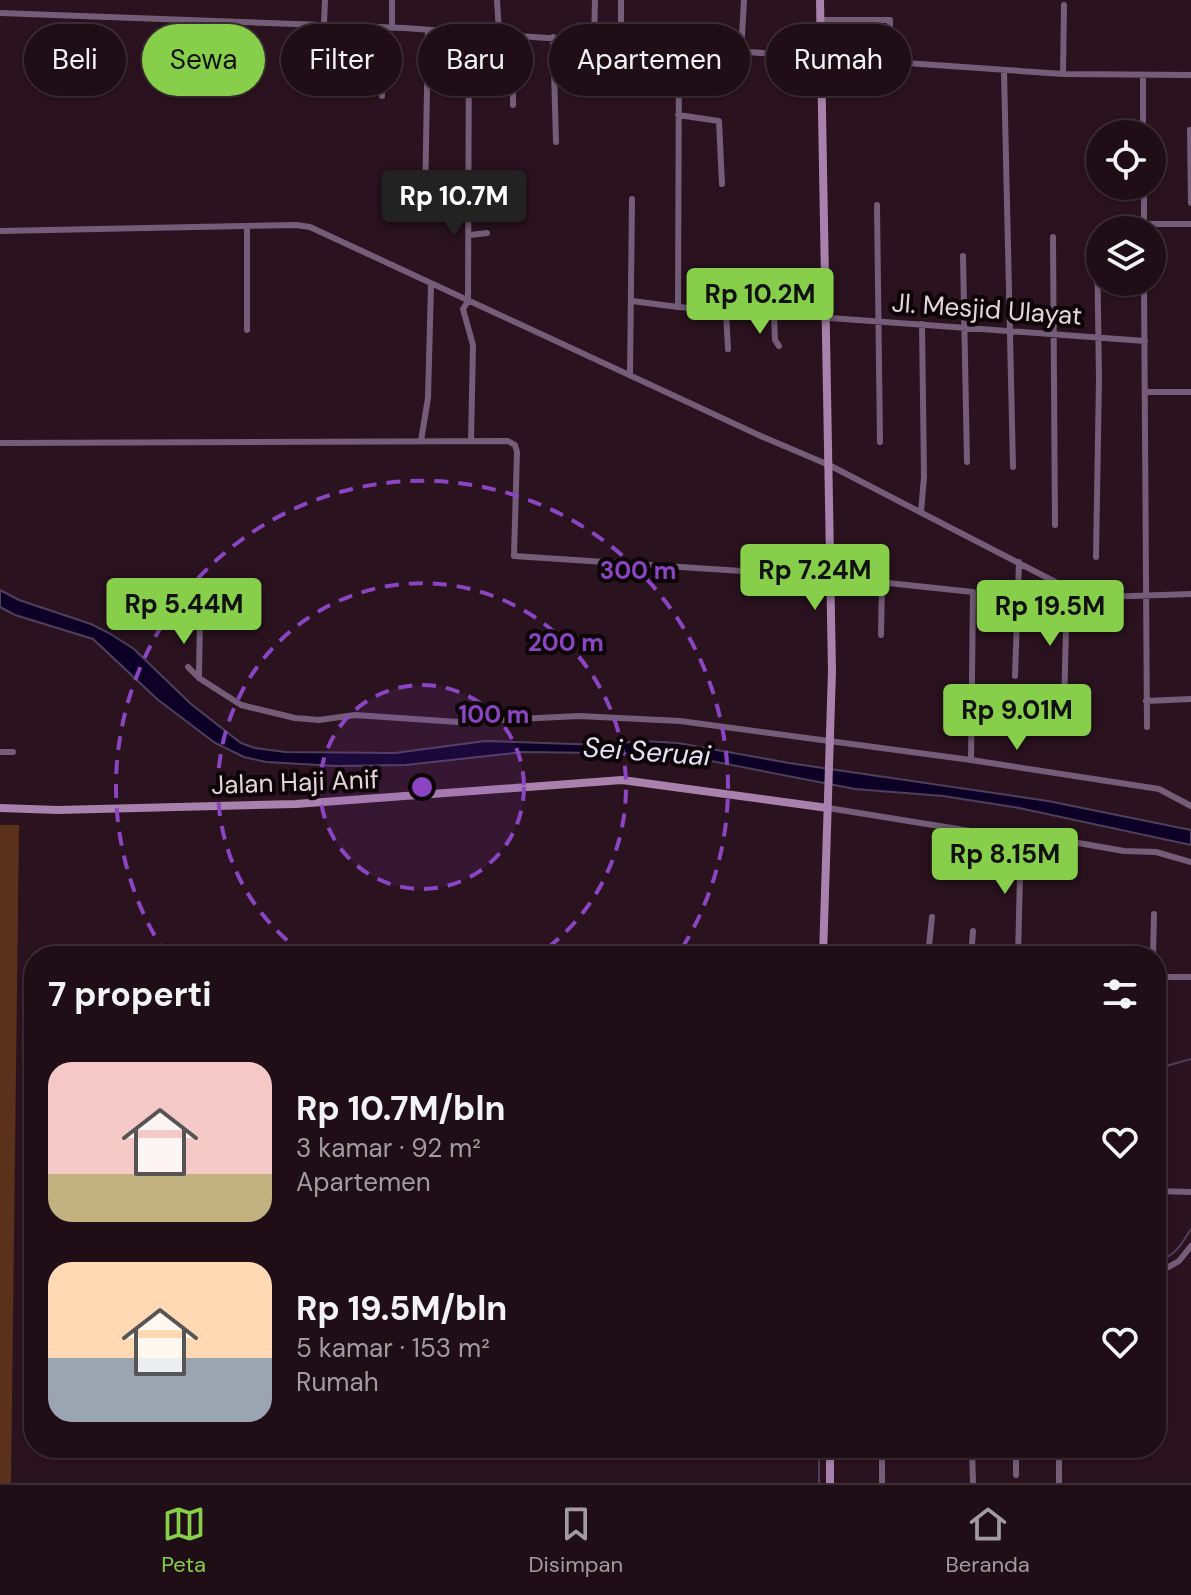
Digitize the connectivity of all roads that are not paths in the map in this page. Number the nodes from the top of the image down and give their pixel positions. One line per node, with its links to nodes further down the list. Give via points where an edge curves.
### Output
1 (325, 0): 11 (street)
2 (392, 0): 12 (street)
3 (497, 0): 13 (street)
4 (595, 0): 14 (street)
5 (621, 0): 15 (street)
6 (744, 0): 16 (street)
7 (820, 0): 10 (main road)
8 (1064, 5): 21 (street)
9 (0, 13): 11 (street)
10 (820, 20): 17 (main road); 18 (street, via 888,19)
11 (324, 24)
12 (392, 24)
13 (498, 24)
14 (594, 24)
15 (621, 24)
16 (743, 24)
17 (820, 24)
18 (888, 24)
19 (911, 62): 20 (street)
20 (1004, 71): 21 (street); 63 (street)
21 (1063, 74): 23 (street)
22 (1191, 75): 23 (street)
23 (1143, 77): 32 (street)
24 (427, 96): 38 (street)
25 (469, 96): 45 (street)
26 (513, 96): 30 (street)
27 (555, 96): 34 (street)
28 (678, 96): 31 (street)
29 (821, 96): 58 (main road)
30 (513, 105)
31 (678, 115): 35 (street, via 719,121); 54 (street)
32 (1143, 120)
33 (1190, 130): 37 (street)
34 (556, 142)
35 (722, 184)
36 (632, 199): 53 (street)
37 (1191, 203)
38 (425, 204)
39 (877, 205): 59 (street)
40 (1191, 224): 41 (street)
41 (1166, 226)
42 (247, 227): 43 (street); 49 (street, via 310,227); 62 (street)
43 (0, 231)
44 (487, 233): 45 (street)
45 (470, 235): 52 (street)
46 (1053, 237): 64 (street)
47 (963, 256): 61 (street)
48 (766, 274): 56 (street)
49 (431, 285): 52 (street); 72 (street)
50 (1098, 296): 65 (street)
51 (1144, 296): 66 (street)
52 (468, 301): 69 (street); 73 (street, via 463,309 473,345)
53 (632, 301): 54 (street, Jl. Mesjid Ulayat); 69 (street)
54 (678, 307): 55 (street, Jl. Mesjid Ulayat)
55 (726, 311): 56 (street, Jl. Mesjid Ulayat); 68 (street)
56 (766, 314): 57 (street, Jl. Mesjid Ulayat)
57 (774, 315): 58 (street, Jl. Mesjid Ulayat); 67 (street)
58 (827, 318): 59 (street, Jl. Mesjid Ulayat); 77 (main road)
59 (878, 322): 60 (street, Jl. Mesjid Ulayat); 74 (street)
60 (922, 324): 61 (street, Jl. Mesjid Ulayat); 79 (street)
61 (966, 328): 63 (street, Jl. Mesjid Ulayat); 76 (street)
62 (247, 330)
63 (1010, 331): 64 (street, Jl. Mesjid Ulayat); 78 (street)
64 (1054, 333): 65 (street, Jl. Mesjid Ulayat); 80 (street)
65 (1098, 337): 66 (street, Jl. Mesjid Ulayat); 81 (street)
66 (1145, 341): 70 (street)
67 (779, 346)
68 (728, 349)
69 (630, 375): 77 (street)
70 (1146, 392): 71 (street); 87 (street)
71 (1191, 392)
72 (421, 441): 73 (street); 75 (street)
73 (471, 441): 83 (street, via 515,445 514,556)
74 (880, 442)
75 (0, 443)
76 (967, 462)
77 (829, 465): 79 (street); 83 (main road)
78 (1013, 467)
79 (922, 508): 82 (street)
80 (1055, 525)
81 (1096, 557)
82 (1019, 562): 85 (street); 91 (street)
83 (831, 577): 84 (street); 99 (main road)
84 (882, 583): 89 (street); 96 (street, via 973,592)
85 (1067, 588): 87 (street, via 1102,597); 97 (street)
86 (1191, 594): 87 (street)
87 (1145, 596): 94 (street)
88 (200, 615): 92 (street)
89 (881, 635)
90 (188, 667): 92 (street)
91 (1015, 676)
92 (199, 678): 99 (street, via 241,705 295,718 643,718)
93 (1191, 699): 94 (street)
94 (1146, 701): 98 (street)
95 (1009, 703): 96 (street)
96 (973, 705): 102 (street)
97 (1064, 708)
98 (1147, 727)
99 (830, 741): 102 (street); 105 (main road)
100 (0, 752): 101 (street)
101 (13, 752)
102 (971, 760): 103 (street, via 1159,789)
103 (1191, 806)
104 (0, 808): 105 (main road, Jalan Haji Anif, via 296,804 622,780)
105 (828, 808): 106 (street); 111 (main road)
106 (1021, 836): 107 (street, via 1156,852); 114 (street)
107 (1191, 862)
108 (1154, 914): 115 (street)
109 (932, 917): 112 (street)
110 (973, 931): 113 (street)
111 (823, 946)
112 (928, 946)
113 (972, 946)
114 (1018, 946)
115 (1153, 946)
116 (1166, 977): 117 (street)
117 (1191, 977)
118 (1166, 1191): 119 (street)
119 (1191, 1192)
120 (1191, 1246): 121 (street)
121 (1166, 1268)
122 (830, 1458): 128 (main road)
123 (882, 1458): 129 (street)
124 (972, 1458): 130 (street)
125 (1016, 1458): 127 (street)
126 (1059, 1458): 131 (street)
127 (1016, 1475)
128 (830, 1483)
129 (882, 1483)
130 (973, 1483)
131 (1059, 1483)

